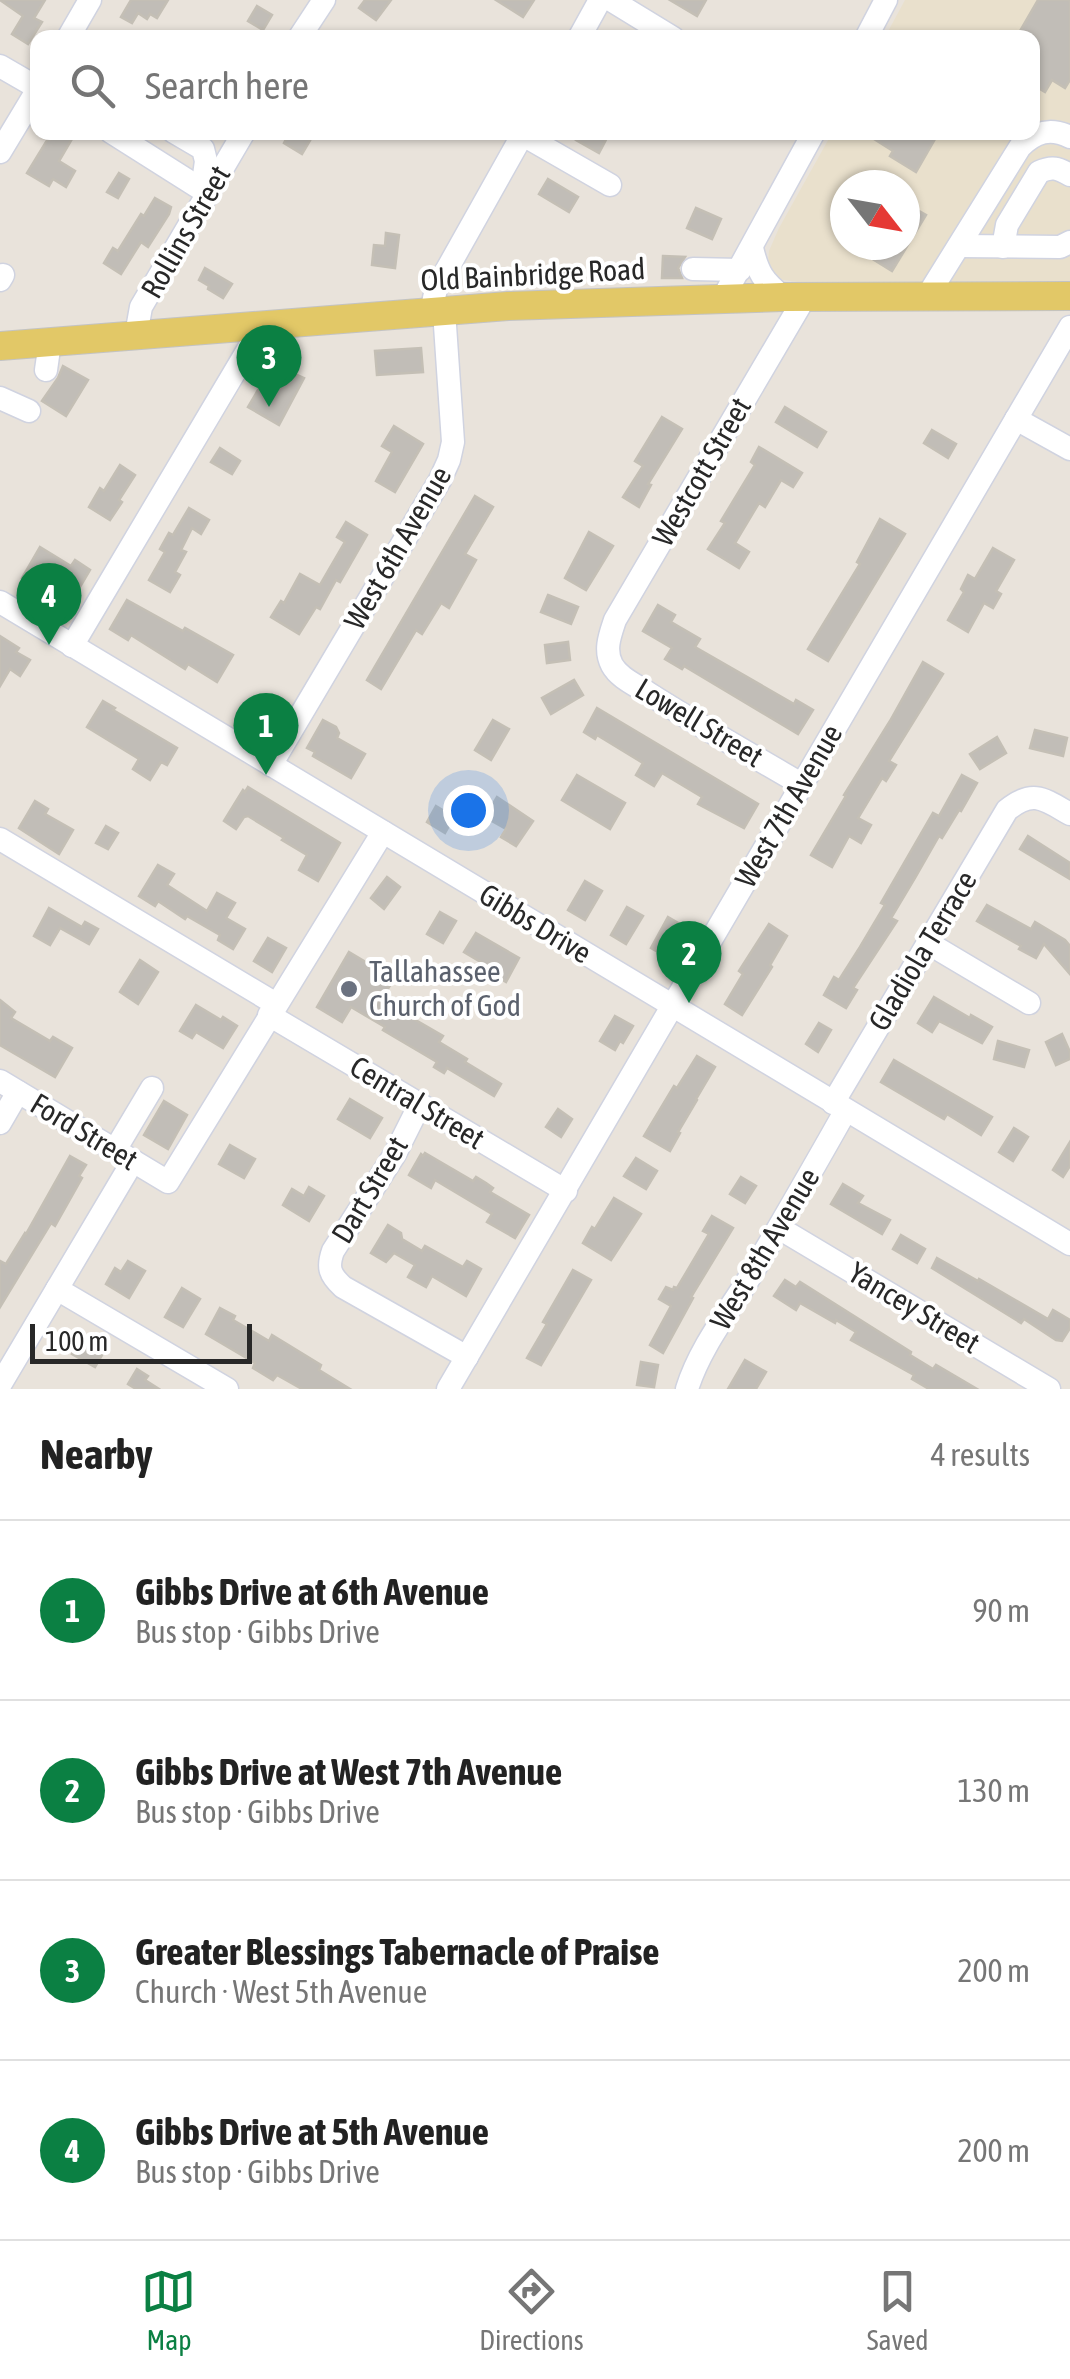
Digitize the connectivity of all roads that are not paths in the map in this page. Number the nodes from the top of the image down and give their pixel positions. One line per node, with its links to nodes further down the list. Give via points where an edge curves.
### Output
1 (90, 0): 5 (street)
2 (324, 0): 6 (street)
3 (886, 0): 9 (street)
4 (613, 1): 7 (street); 8 (street)
5 (73, 30)
6 (305, 30)
7 (586, 30)
8 (660, 30)
9 (870, 30)
10 (0, 66): 11 (street)
11 (30, 83)
12 (30, 101): 22 (street)
13 (1040, 134): 14 (street)
14 (1070, 136)
15 (124, 140): 25 (street)
16 (188, 140): 25 (street, via 203,149)
17 (239, 140): 25 (street, Rollins Street)
18 (521, 140): 36 (street, West 6th Avenue, via 436,289)
19 (534, 140): 24 (street)
20 (810, 140): 29 (street)
21 (1029, 140): 27 (street)
22 (0, 152)
23 (1070, 175): 28 (street, via 1056,167 1039,172 1008,225)
24 (610, 185)
25 (205, 192): 39 (street, Rollins Street, via 141,307)
26 (1070, 242): 28 (street)
27 (958, 246): 28 (street); 32 (street)
28 (1004, 247)
29 (752, 248): 31 (street); 34 (street, via 765,282)
30 (693, 269): 31 (street)
31 (740, 270): 35 (street)
32 (928, 295): 33 (main road, Old Bainbridge Road); 34 (main road, Old Bainbridge Road)
33 (1070, 296)
34 (794, 297): 35 (main road, Old Bainbridge Road); 47 (street, Westcott Street, via 615,620)
35 (723, 298): 36 (main road, Old Bainbridge Road)
36 (437, 312): 37 (main road, Old Bainbridge Road); 48 (street, West 6th Avenue, via 453,442 449,460)
37 (262, 326): 39 (main road, Old Bainbridge Road); 46 (street)
38 (1070, 327): 43 (street, West 7th Avenue)
39 (136, 335): 40 (main road, Old Bainbridge Road, via 48,356)
40 (0, 346)
41 (0, 398): 42 (street)
42 (29, 411)
43 (1016, 418): 44 (street); 49 (street, West 7th Avenue)
44 (1070, 449)
45 (0, 602): 46 (street, Gibbs Drive)
46 (72, 646): 48 (street, Gibbs Drive)
47 (608, 652): 49 (street, Lowell Street, via 619,674)
48 (270, 765): 51 (street, Gibbs Drive)
49 (801, 784): 55 (street, West 7th Avenue)
50 (1070, 814): 53 (street, Gladiola Terrace, via 1039,797 1007,810)
51 (383, 832): 55 (street, Gibbs Drive); 56 (street)
52 (0, 838): 56 (street, Central Street)
53 (928, 942): 54 (street); 60 (street, Gladiola Terrace)
54 (1028, 1002)
55 (672, 1006): 60 (street, Gibbs Drive); 63 (street, West 7th Avenue)
56 (273, 1010): 59 (street, Central Street); 62 (street, Ford Street, via 168,1182)
57 (9, 1087): 61 (street); 62 (street, Ford Street)
58 (152, 1088): 62 (street)
59 (420, 1104): 63 (street, Central Street); 67 (street, Dart Street, via 329,1262 342,1287)
60 (840, 1106): 64 (street, West 8th Avenue); 65 (street, Gibbs Drive)
61 (0, 1123)
62 (124, 1156): 66 (street)
63 (566, 1190): 67 (street, West 7th Avenue)
64 (779, 1228): 71 (street, West 8th Avenue); 72 (street, Yancey Street)
65 (1067, 1234)
66 (57, 1289): 68 (street); 69 (street)
67 (467, 1358): 70 (street, West 7th Avenue)
68 (0, 1385)
69 (227, 1389)
70 (448, 1389)
71 (687, 1389)
72 (1049, 1389)

